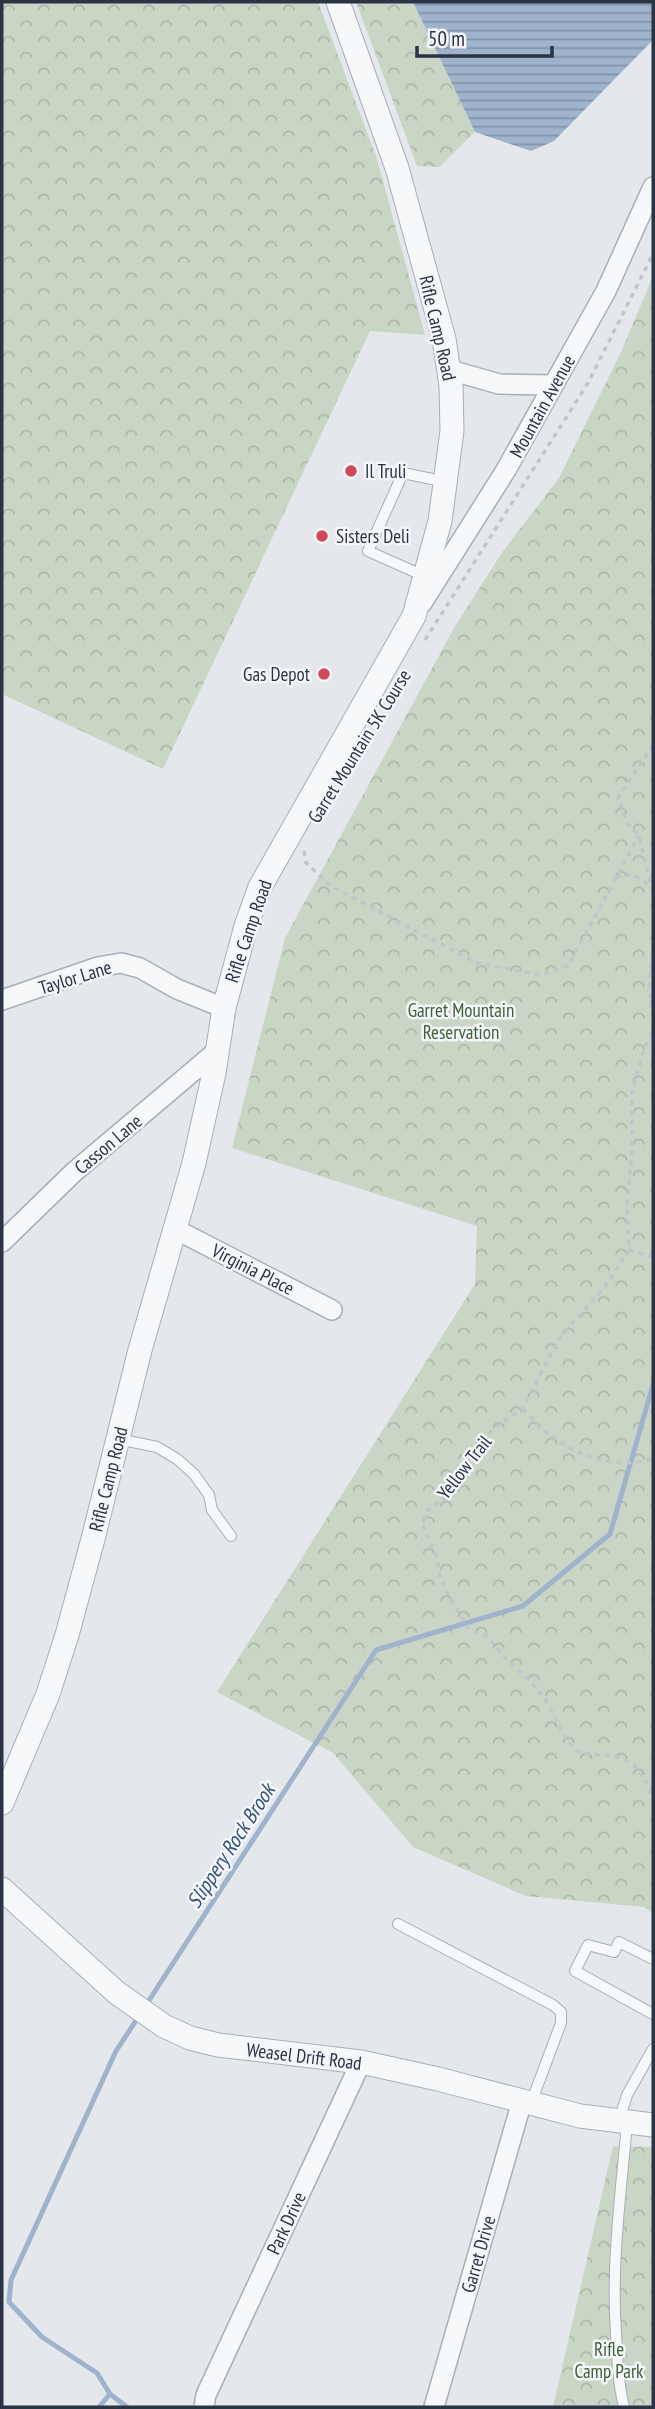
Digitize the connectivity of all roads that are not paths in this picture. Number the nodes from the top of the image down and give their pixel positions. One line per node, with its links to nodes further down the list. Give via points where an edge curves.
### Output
1 (338, 2): 3 (street, Rifle Camp Road, via 397,168)
2 (653, 187): 4 (street, Mountain Avenue, via 606,291)
3 (450, 370): 4 (street, via 499,384); 5 (street, Rifle Camp Road, via 452,431)
4 (554, 384): 7 (street, Mountain Avenue, via 506,470)
5 (447, 482): 6 (street, Rifle Camp Road); 6 (lane, via 403,473 368,551)
6 (425, 576): 7 (street, Rifle Camp Road)
7 (414, 615): 9 (street, Rifle Camp Road, via 260,887)
8 (2, 1000): 9 (street, Taylor Lane, via 121,963)
9 (224, 1008): 10 (street, Rifle Camp Road)
10 (218, 1051): 11 (street, Rifle Camp Road); 12 (street, Casson Lane, via 74,1172)
11 (175, 1229): 13 (street, Virginia Place); 14 (street, Rifle Camp Road)
12 (2, 1242)
13 (332, 1310)
14 (118, 1439): 15 (lane, via 157,1447 177,1459 209,1495 212,1510); 16 (street, Rifle Camp Road, via 67,1635 48,1694)
15 (231, 1536)
16 (2, 1803)
17 (2, 1889): 22 (street, Weasel Drift Road, via 117,1993 164,2026 218,2045)
18 (398, 1924): 23 (lane, via 561,2012 561,2023)
19 (653, 1959): 20 (lane, via 619,1942 614,1952 588,1945 575,1972)
20 (653, 2014)
21 (653, 2049): 24 (lane, via 628,2095)
22 (360, 2062): 23 (street, Weasel Drift Road); 26 (street, Park Drive)
23 (527, 2102): 24 (street, Weasel Drift Road); 27 (street, Garret Drive)
24 (623, 2122): 25 (street, Weasel Drift Road); 28 (lane, via 613,2305)
25 (653, 2125)
26 (204, 2407)
27 (433, 2407)
28 (624, 2407)

